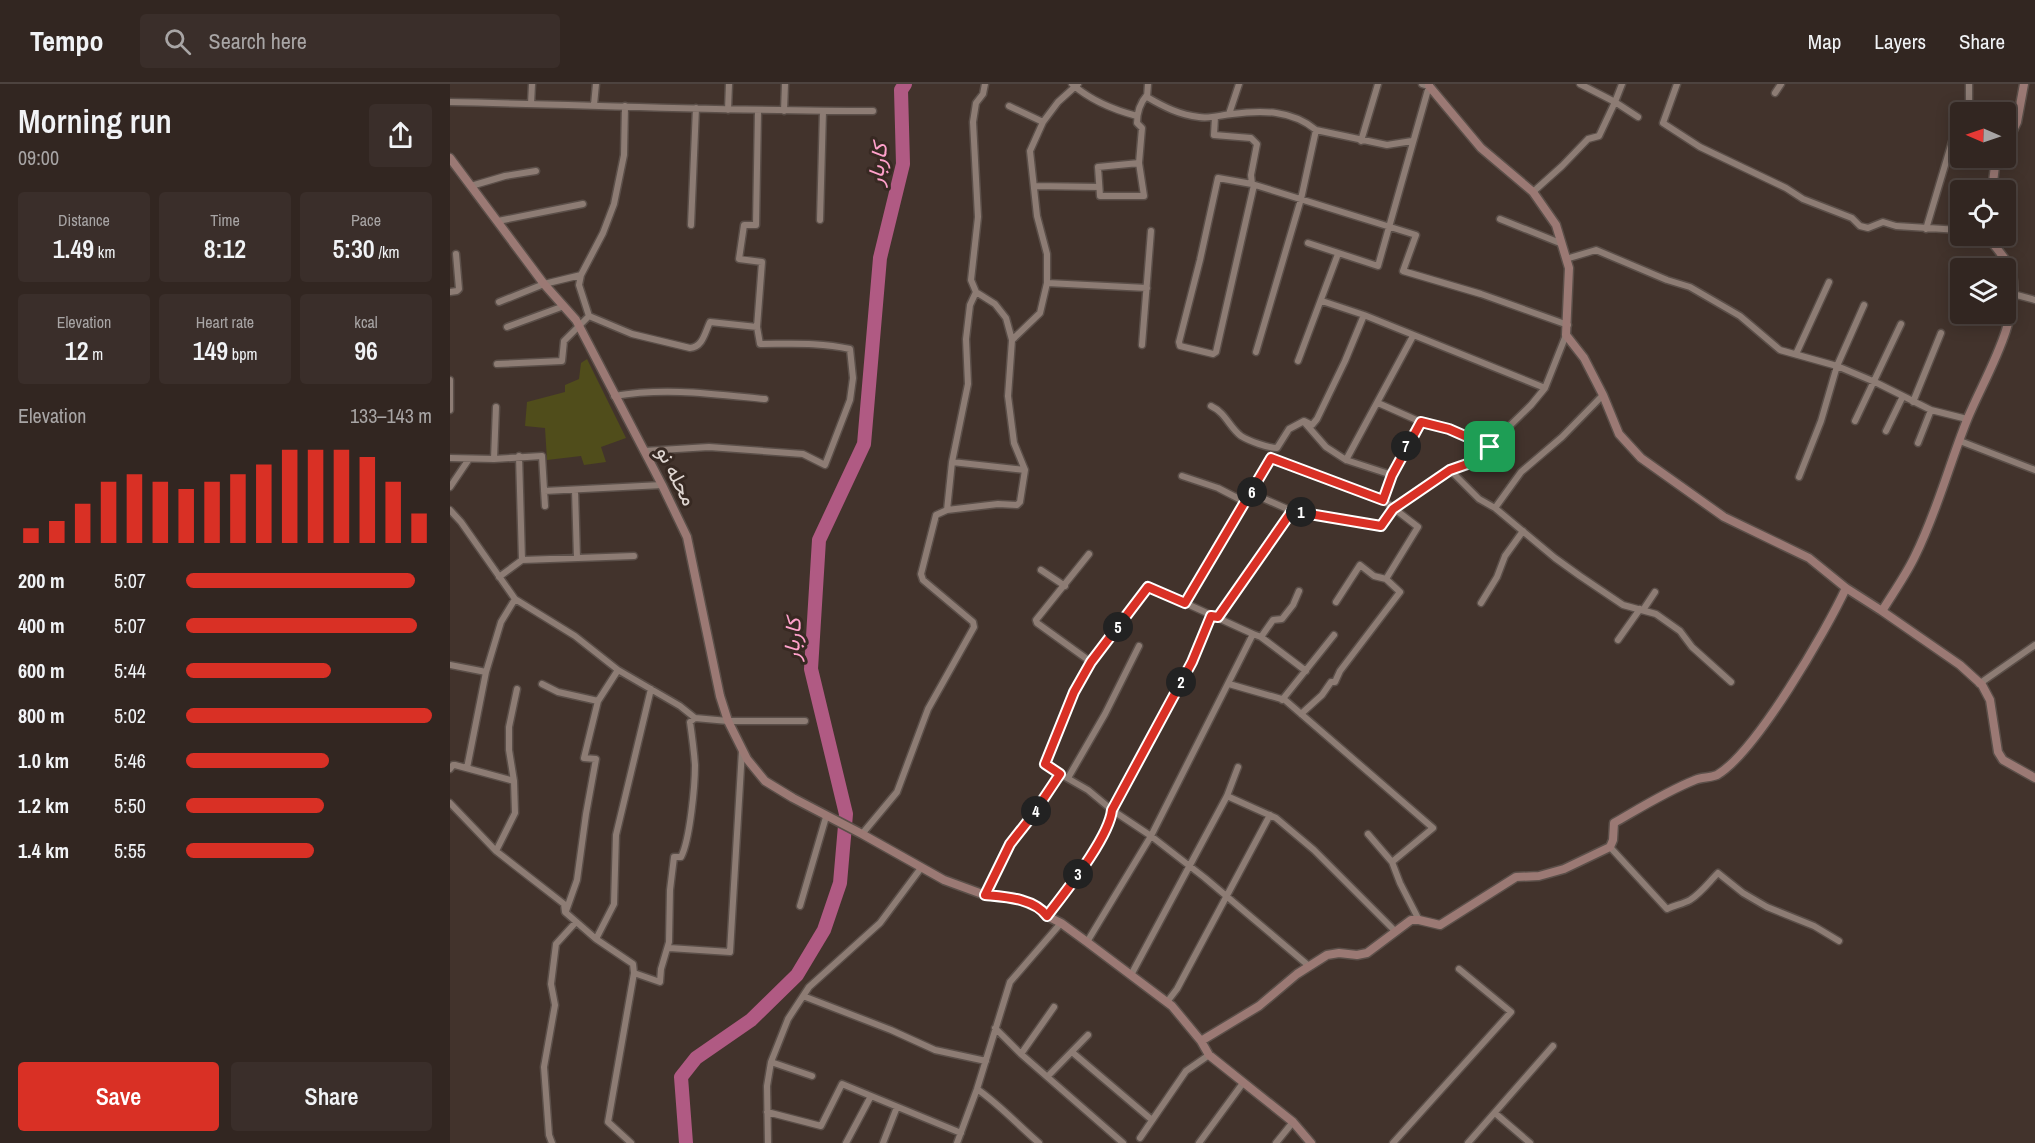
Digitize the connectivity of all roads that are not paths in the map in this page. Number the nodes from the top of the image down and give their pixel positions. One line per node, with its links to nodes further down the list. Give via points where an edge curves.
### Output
1 (532, 84): 22 (street)
2 (596, 84): 23 (street)
3 (729, 84): 27 (street)
4 (785, 84): 29 (street)
5 (985, 84): 71 (street, via 973,122 978,217 971,280)
6 (1148, 84): 18 (street)
7 (1239, 84): 32 (street)
8 (1378, 84): 39 (street)
9 (1580, 84): 20 (street)
10 (1622, 84): 20 (street)
11 (1677, 84): 57 (street, via 1663,123 1700,147 1803,199 1852,218 1860,226 1868,228 1883,222)
12 (1781, 84): 17 (street)
13 (1969, 84): 21 (street)
14 (2024, 84): 37 (street)
15 (1075, 85): 33 (street, via 1095,100); 36 (street)
16 (1427, 85): 40 (street); 49 (street, via 1481,148)
17 (1775, 93)
18 (1147, 95): 33 (street); 34 (street, via 1171,110)
19 (450, 102): 22 (street)
20 (1615, 102): 35 (street); 49 (street, via 1599,136 1588,139)
21 (1968, 102)
22 (531, 104): 23 (street)
23 (594, 105): 24 (street)
24 (625, 106): 26 (street); 65 (street, via 624,155 614,204)
25 (1009, 106): 36 (street)
26 (696, 108): 27 (street); 55 (street)
27 (728, 110): 28 (street)
28 (758, 111): 29 (street); 84 (street, via 756,225 744,225 739,259 762,262)
29 (784, 111): 30 (street)
30 (823, 111): 31 (street); 53 (street)
31 (873, 111)
32 (1229, 114): 34 (street); 38 (street, via 1276,113 1303,119)
33 (1137, 116): 43 (street, via 1142,128)
34 (1215, 117): 45 (street, via 1214,135 1251,138 1257,144)
35 (1638, 117)
36 (1043, 122): 47 (street, via 1030,151)
37 (2016, 124)
38 (1316, 130): 39 (street); 50 (street)
39 (1361, 141): 40 (street, via 1388,145)
40 (1412, 141): 56 (street)
41 (1950, 148): 57 (street)
42 (450, 158): 46 (street, محله نو)
43 (1139, 163): 48 (street, via 1098,167); 48 (street, via 1144,196 1100,196)
44 (536, 171): 46 (street)
45 (1253, 185): 45 (street, via 1218,178 1180,346 1216,352); 50 (street)
46 (471, 186): 54 (street, محله نو)
47 (1034, 186): 48 (street); 67 (street, via 1047,254)
48 (1099, 187)
49 (1533, 192): 61 (street, via 1556,225)
50 (1301, 199): 56 (street); 90 (street)
51 (583, 204): 54 (street)
52 (1500, 219): 61 (street)
53 (820, 220)
54 (498, 221): 68 (street, محله نو)
55 (691, 225)
56 (1390, 227): 63 (street, via 1378,266); 85 (street, via 1416,235 1403,271 1481,294)
57 (1926, 229): 58 (street)
58 (1950, 230)
59 (1151, 231): 69 (street)
60 (1308, 243): 63 (street)
61 (1560, 243): 64 (street)
62 (456, 254): 70 (street, via 459,289)
63 (1338, 254): 74 (street)
64 (1566, 258): 85 (street); 91 (street, via 1596,250 1690,287 1740,316 1780,350)
65 (581, 275): 68 (street); 79 (street, via 579,285)
66 (1829, 282): 91 (street)
67 (1047, 283): 69 (street); 88 (street, via 1040,313)
68 (544, 284): 75 (street); 77 (street, محله نو)
69 (1147, 288): 89 (street)
70 (450, 292)
71 (976, 292): 88 (street, via 995,304 1006,318); 122 (street, via 969,305 968,384)
72 (2016, 295): 73 (street)
73 (2035, 300)
74 (1322, 301): 78 (street); 92 (street)
75 (499, 302)
76 (1864, 305): 94 (street)
77 (564, 306): 82 (street, محله نو); 83 (street)
78 (1364, 315): 87 (street); 110 (street, via 1317,419 1312,425)
79 (589, 316): 82 (street); 84 (street, via 632,334 690,348 700,345 710,322)
80 (1901, 324): 96 (street)
81 (2008, 324): 109 (street)
82 (579, 326): 93 (street, via 564,341 562,361); 98 (street, محله نو)
83 (507, 327)
84 (757, 327): 116 (street, via 760,344 806,343 850,349 850,400 825,465 803,454 709,447)
85 (1567, 330): 97 (street); 99 (street)
86 (1941, 333): 102 (street)
87 (1413, 336): 97 (street); 103 (street)
88 (1012, 340): 123 (street, via 1008,396 1014,443)
89 (1142, 345)
90 (1256, 352)
91 (1796, 354): 94 (street)
92 (1298, 361)
93 (497, 364)
94 (1837, 366): 96 (street); 128 (street, via 1821,422)
95 (450, 380): 106 (street)
96 (1875, 382): 100 (street); 108 (street)
97 (1545, 388): 115 (street)
98 (614, 396): 101 (street, via 688,391); 116 (street, محله نو)
99 (1603, 396): 137 (street, via 1521,472); 151 (street, via 1618,434 1641,458 1724,518 1809,558)
100 (1903, 396): 102 (street); 112 (street)
101 (765, 399)
102 (1913, 402): 107 (street)
103 (1378, 403): 111 (street); 121 (street)
104 (1211, 406): 110 (street, via 1220,410 1241,436 1266,448 1277,448 1289,429)
105 (496, 407): 120 (street)
106 (450, 410)
107 (1931, 410): 109 (street); 114 (street)
108 (1855, 420)
109 (1967, 420): 113 (street)
110 (1304, 421): 121 (street, via 1326,447)
111 (1421, 422): 115 (street); 126 (street)
112 (1886, 431)
113 (1960, 441): 125 (street); 159 (street, via 1915,557)
114 (1918, 443)
115 (1490, 447): 124 (street, via 1473,462)
116 (644, 451): 129 (street, محله نو)
117 (519, 456): 120 (street); 132 (street, via 542,456); 146 (street)
118 (450, 458): 119 (street)
119 (469, 459): 120 (street); 130 (street)
120 (494, 459)
121 (1346, 460): 126 (street)
122 (952, 462): 123 (street); 140 (street)
123 (1025, 470): 140 (street, via 1017,505)
124 (1450, 470): 137 (street, via 1479,499); 138 (street)
125 (2035, 470)
126 (1392, 475): 134 (street)
127 (1182, 476): 135 (street)
128 (1799, 477)
129 (662, 484): 131 (street); 183 (street, محله نو, via 687,537)
130 (450, 487)
131 (575, 490): 132 (street); 145 (street)
132 (544, 491): 136 (street)
133 (1251, 493): 134 (street, via 1271,458); 135 (street); 141 (street)
134 (1383, 500): 138 (street)
135 (1245, 502): 156 (street)
136 (545, 507)
137 (1495, 508): 142 (street)
138 (1393, 509): 141 (street, via 1381,526); 149 (street, via 1418,527)
139 (450, 510): 148 (street)
140 (947, 510): 197 (street, via 936,515 921,574 974,627 928,709 897,792)
141 (1292, 511): 160 (street)
142 (1523, 531): 157 (street); 158 (street, via 1623,605)
143 (1089, 554): 150 (street)
144 (634, 556): 145 (street)
145 (577, 558): 146 (street)
146 (522, 560): 148 (street)
147 (1041, 570): 150 (street)
148 (499, 577): 154 (street)
149 (1386, 579): 155 (street, via 1374,576 1360,565); 180 (street, via 1400,592 1335,682 1330,682)
150 (1065, 586): 167 (street, via 1037,623)
151 (1846, 588): 159 (street); 200 (street, via 1766,722 1736,758 1716,776 1697,778 1614,823)
152 (1299, 591): 163 (street, via 1282,619 1273,620)
153 (1655, 592): 158 (street)
154 (515, 599): 169 (street, via 575,636); 171 (street, via 501,622)
155 (1336, 602)
156 (1185, 603): 160 (street); 167 (street, via 1148,587)
157 (1481, 603)
158 (1642, 610): 164 (street); 172 (street, via 1656,614 1680,631)
159 (1882, 611): 175 (street, via 1960,665)
160 (1214, 616): 161 (street); 194 (street)
161 (1253, 634): 163 (street); 174 (street)
162 (1334, 635): 170 (street)
163 (1261, 637): 170 (street)
164 (1618, 640)
165 (2035, 645): 175 (street)
166 (1139, 646): 189 (street)
167 (1091, 662): 188 (street, via 1074,692 1045,764)
168 (450, 665): 171 (street)
169 (618, 670): 177 (street); 179 (street)
170 (1306, 670): 178 (street)
171 (486, 672): 186 (street)
172 (1731, 682)
173 (542, 684): 179 (street, via 558,692)
174 (1229, 684): 178 (street); 199 (street)
175 (1979, 684): 190 (street, via 1990,700 1998,752 2003,760)
176 (517, 689): 191 (street, via 509,727)
177 (651, 689): 181 (street); 214 (street, via 616,835 614,904)
178 (1282, 700): 180 (street)
179 (598, 701): 208 (street, via 584,758 597,759 577,880)
180 (1302, 714): 202 (street, via 1433,828)
181 (695, 718): 183 (street); 217 (street, via 690,722 694,765 691,807 685,848 681,857 674,856)
182 (805, 720): 183 (street)
183 (728, 721): 184 (street, محله نو)
184 (742, 750): 196 (street, محله نو, via 765,781); 217 (street, via 730,952)
185 (1238, 767): 192 (street)
186 (467, 768): 187 (street, via 453,765); 191 (street)
187 (450, 769)
188 (1060, 774): 189 (street); 205 (street, via 1010,844)
189 (1068, 778): 194 (street)
190 (2035, 778)
191 (514, 781): 201 (street, via 515,813)
192 (1227, 795): 195 (street); 203 (street)
193 (450, 803): 201 (street)
194 (1112, 810): 199 (street); 209 (street, via 1111,821)
195 (1270, 815): 206 (street); 213 (street, via 1314,850)
196 (826, 817): 197 (street, محله نو); 207 (street)
197 (861, 833): 204 (street, محله نو)
198 (1368, 834): 202 (street)
199 (1151, 836): 203 (street); 216 (street)
200 (1610, 847): 210 (street, via 1564,869 1516,877 1440,925); 215 (street, via 1667,909 1700,893 1718,873 1767,907)
201 (496, 851): 208 (street, via 564,904)
202 (1392, 862): 210 (street)
203 (1188, 865): 206 (street); 221 (street)
204 (921, 868): 205 (street, محله نو); 222 (street, via 880,923)
205 (985, 895): 209 (street, محله نو, via 1013,897 1043,910)
206 (1227, 897): 218 (street); 223 (street)
207 (800, 906)
208 (565, 912): 211 (street)
209 (1047, 916): 212 (street, محله نو)
210 (1419, 920): 213 (street, via 1411,920)
211 (576, 922): 214 (street); 246 (street, via 556,944 550,984 555,1005 544,1067)
212 (1061, 923): 216 (street, محله نو); 225 (street, via 1010,982)
213 (1396, 932): 218 (street, via 1367,953 1327,955)
214 (596, 939): 220 (street, via 633,964)
215 (1839, 941)
216 (1087, 942): 221 (street, محله نو)
217 (669, 948): 220 (street, via 660,982)
218 (1309, 966): 227 (street, via 1259,1005)
219 (1459, 969): 257 (street, via 1511,1012)
220 (634, 973): 247 (street, via 608,1122)
221 (1131, 975): 223 (street, محله نو)
222 (803, 996): 232 (street, via 934,1050); 233 (street, via 788,1019)
223 (1167, 1002): 227 (street, محله نو)
224 (1054, 1007): 230 (street)
225 (995, 1028): 230 (street); 232 (street)
226 (1088, 1035): 229 (street)
227 (1201, 1041): 231 (street, محله نو)
228 (1553, 1046): 241 (street)
229 (1072, 1052): 235 (street); 242 (street)
230 (1021, 1054): 235 (street)
231 (1209, 1055): 236 (street); 242 (street, via 1186,1071)
232 (986, 1061): 237 (street)
233 (771, 1062): 234 (street); 240 (street)
234 (812, 1076)
235 (1048, 1076): 253 (street)
236 (1243, 1083): 243 (street); 254 (street)
237 (977, 1089): 244 (street); 252 (street)
238 (871, 1096): 239 (street); 240 (street, via 842,1084 821,1126); 249 (street)
239 (897, 1107): 244 (street); 250 (street)
240 (767, 1112): 248 (street)
241 (1494, 1113): 258 (street); 259 (street)
242 (1152, 1120): 245 (street)
243 (1293, 1122): 255 (street); 256 (street)
244 (961, 1133): 251 (street)
245 (1140, 1138)
246 (552, 1143)
247 (631, 1143)
248 (768, 1143)
249 (846, 1143)
250 (883, 1143)
251 (957, 1143)
252 (1039, 1143)
253 (1123, 1143)
254 (1199, 1143)
255 (1276, 1143)
256 (1311, 1143)
257 (1393, 1143)
258 (1468, 1143)
259 (1530, 1143)

